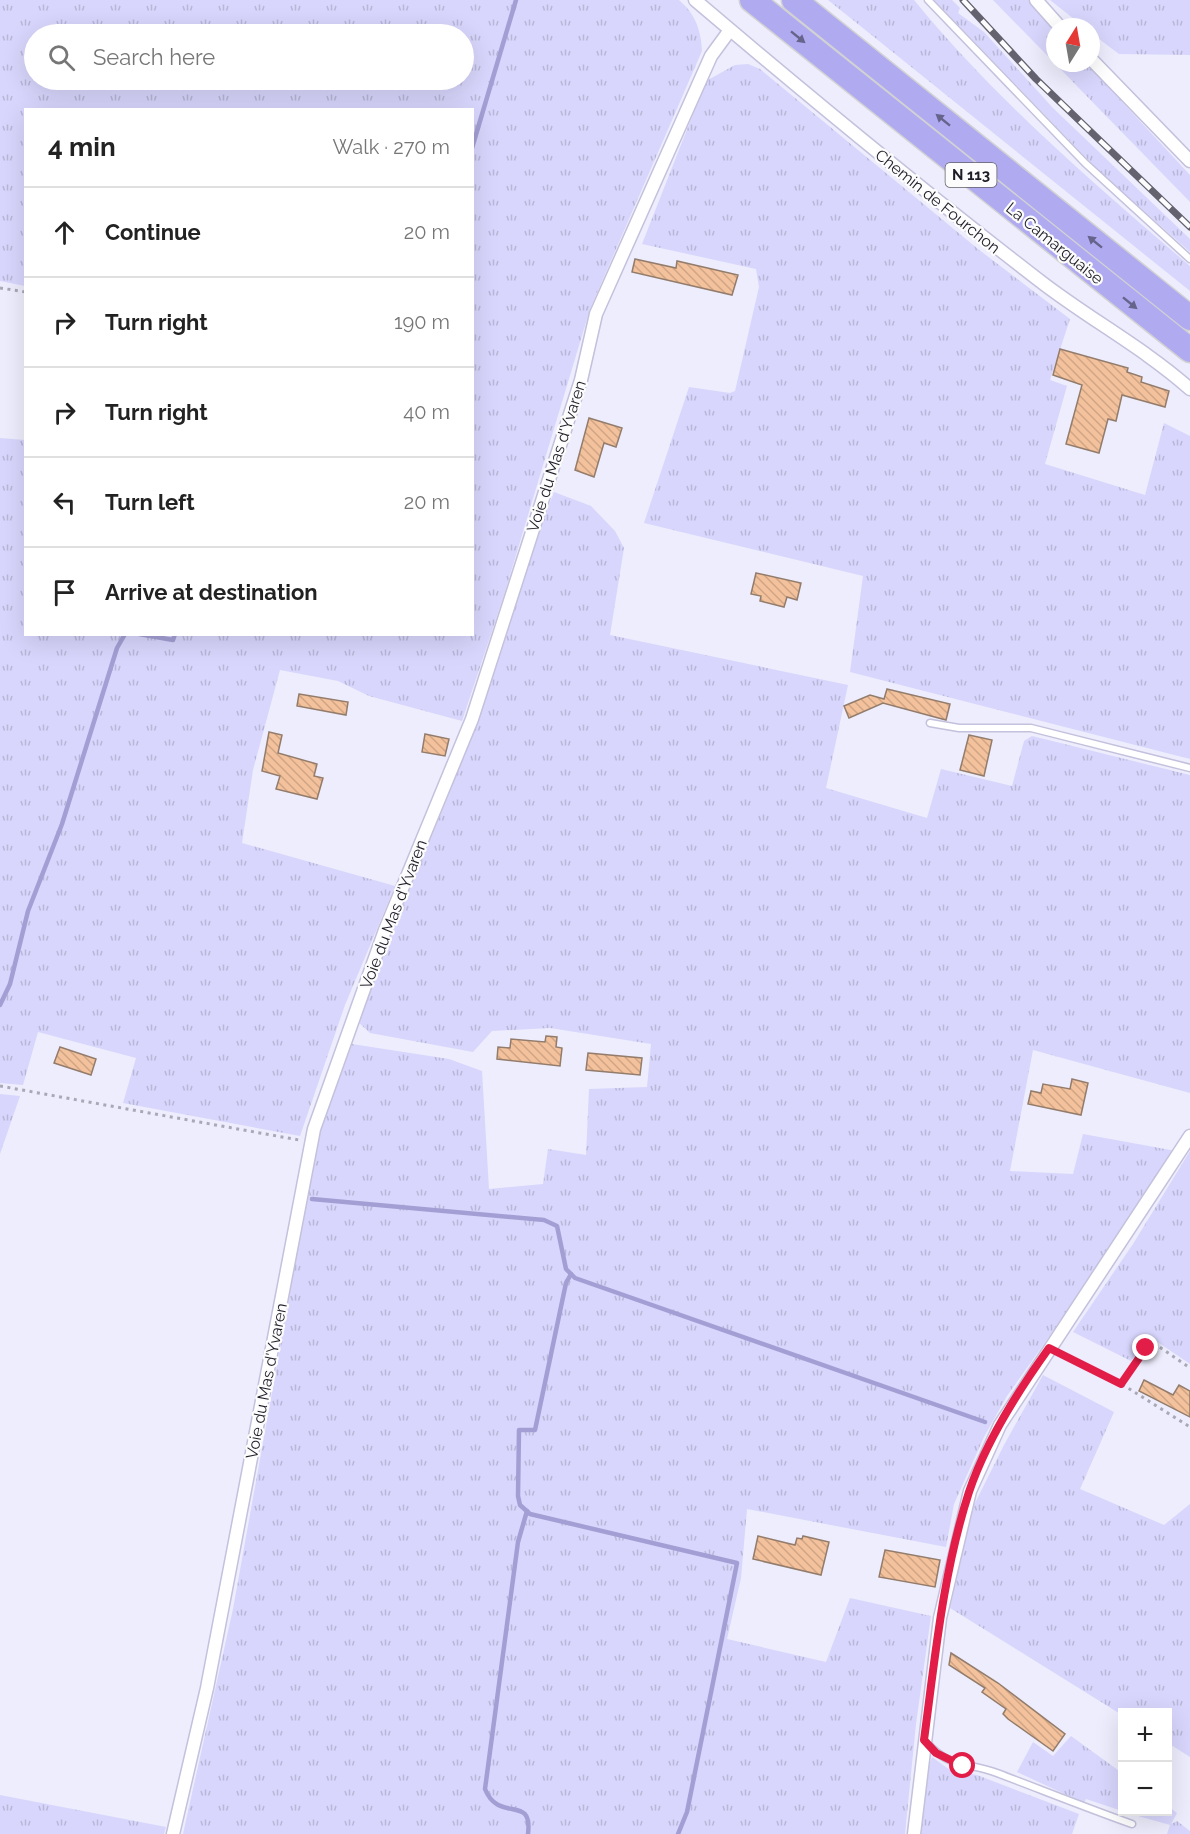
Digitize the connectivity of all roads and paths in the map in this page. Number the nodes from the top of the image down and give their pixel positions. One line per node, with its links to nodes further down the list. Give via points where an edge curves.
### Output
1 (695, 0): 7 (street, Chemin de Fourchon)
2 (752, 0): 14 (highway, La Camarguaise / N 113, one-way to 14)
3 (794, 0): 13 (highway, La Camarguaise / N 113, one-way to 3)
4 (928, 0): 10 (lane, via 1085,163)
5 (1036, 0): 6 (street)
6 (1052, 18)
7 (730, 30): 15 (street, Chemin de Fourchon, via 942,206 1075,309 1164,365); 20 (street, Voie du Mas d'Yvaren, via 711,56 596,314 581,380 472,719 385,930)
8 (1100, 68): 9 (street)
9 (1190, 161)
10 (1190, 260)
11 (0, 288): 12 (path)
12 (24, 292)
13 (1190, 318)
14 (1190, 350)
15 (1190, 389)
16 (930, 723): 17 (lane, via 959,728 1031,728)
17 (1190, 768)
18 (0, 1086): 20 (path)
19 (1190, 1136): 21 (street)
20 (311, 1142): 27 (street, Voie du Mas d'Yvaren, via 207,1688)
21 (1049, 1348): 23 (path); 25 (street, via 1000,1425 970,1491 940,1618)
22 (1190, 1368): 23 (path, via 1150,1344)
23 (1121, 1384): 24 (path)
24 (1190, 1426)
25 (924, 1740): 26 (lane, via 936,1753 963,1766 994,1771); 28 (street)
26 (1132, 1824)
27 (173, 1834)
28 (914, 1834)

